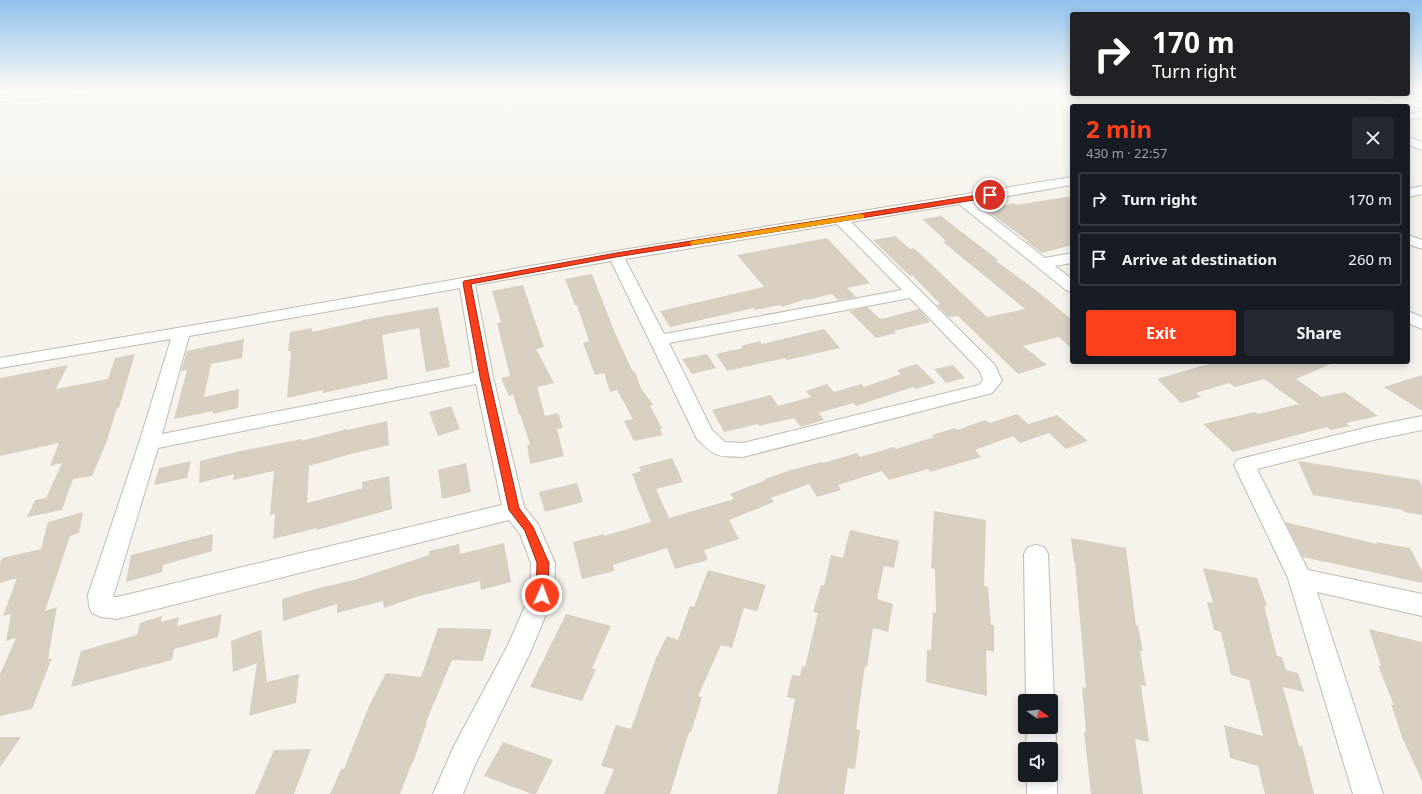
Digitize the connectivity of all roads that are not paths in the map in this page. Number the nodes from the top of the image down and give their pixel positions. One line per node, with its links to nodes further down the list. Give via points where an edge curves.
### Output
1 (1410, 141): 2 (street)
2 (1422, 146)
3 (1070, 181): 6 (street)
4 (1422, 190): 5 (street)
5 (1410, 193)
6 (962, 200): 7 (street); 12 (street)
7 (841, 220): 10 (street); 15 (street)
8 (1410, 239): 9 (street)
9 (1422, 245)
10 (616, 255): 13 (street); 19 (street)
11 (1070, 258): 12 (street)
12 (1044, 263): 14 (street)
13 (467, 283): 18 (street); 21 (street)
14 (1070, 285)
15 (912, 293): 19 (street); 19 (street, via 989,369 993,381 985,390 743,450 720,448 704,434)
16 (1410, 317): 17 (street)
17 (1422, 324)
18 (181, 334): 20 (street); 23 (street)
19 (659, 340)
20 (0, 363)
21 (484, 377): 23 (street); 24 (street)
22 (1422, 423): 26 (street, via 1244,466)
23 (149, 443): 24 (street, via 100,595 101,606 117,608)
24 (514, 510): 30 (street, via 530,530 543,563 542,595 517,653 464,756)
25 (1036, 554): 28 (street)
26 (1300, 578): 27 (street); 32 (street)
27 (1422, 605)
28 (1040, 694)
29 (1042, 782): 31 (street)
30 (448, 794)
31 (1042, 794)
32 (1368, 794)

